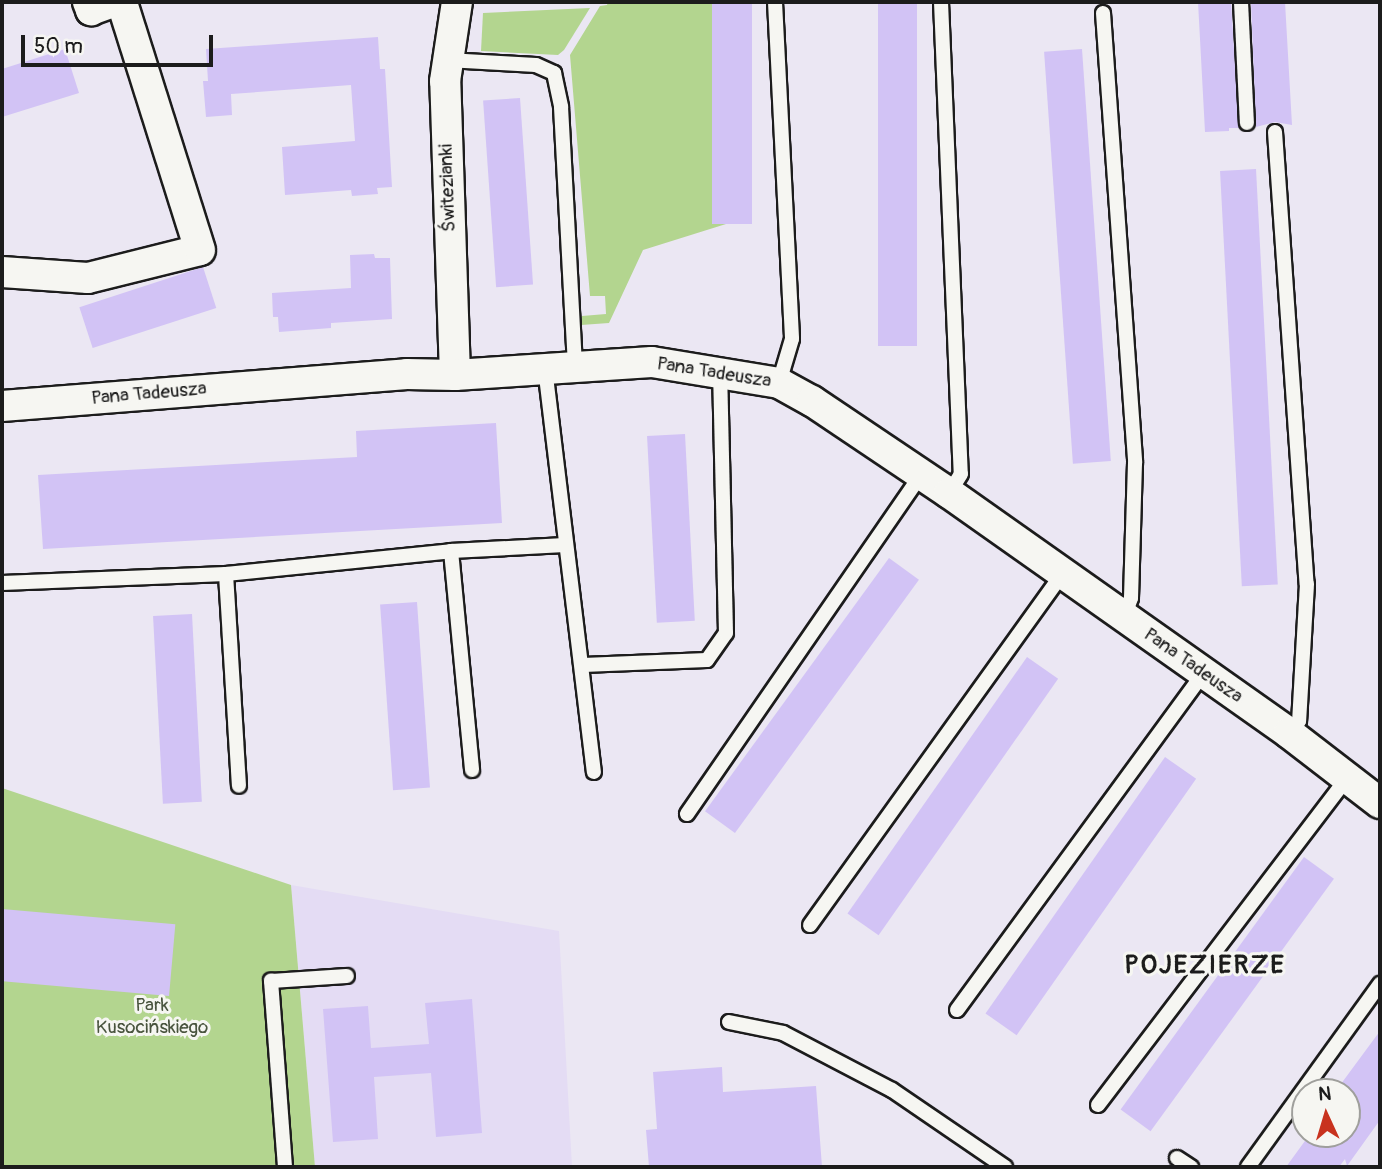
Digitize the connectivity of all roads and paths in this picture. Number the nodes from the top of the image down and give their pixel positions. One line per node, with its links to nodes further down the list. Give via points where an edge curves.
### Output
1 (88, 2): 2 (street, via 91,10)
2 (113, 2)
3 (122, 2): 12 (street, via 200,250 88,278)
4 (457, 2): 9 (street, Świtezianki)
5 (775, 2): 17 (lane, via 792,339)
6 (941, 2): 20 (lane, via 961,474)
7 (1241, 2): 10 (lane)
8 (1103, 13): 26 (lane, via 1135,463 1131,598)
9 (447, 60): 13 (lane, via 536,65 554,74 561,107); 16 (street, Świtezianki)
10 (1247, 123)
11 (1275, 132): 29 (lane, via 1307,584 1299,721)
12 (2, 272)
13 (575, 365): 14 (street, Pana Tadeusza); 15 (street, Pana Tadeusza, via 652,362)
14 (545, 368): 16 (street, Pana Tadeusza); 21 (lane)
15 (720, 374): 17 (street, Pana Tadeusza); 27 (lane, via 726,633 707,660)
16 (455, 375): 18 (street, Pana Tadeusza, via 407,374)
17 (779, 383): 19 (street, Pana Tadeusza)
18 (2, 406)
19 (921, 475): 20 (street, Pana Tadeusza); 35 (lane)
20 (948, 493): 23 (street, Pana Tadeusza)
21 (565, 545): 22 (lane); 27 (lane)
22 (450, 551): 24 (lane); 30 (lane)
23 (1062, 573): 26 (street, Pana Tadeusza); 36 (lane)
24 (226, 574): 25 (lane); 33 (lane)
25 (2, 583)
26 (1124, 617): 28 (street, Pana Tadeusza)
27 (583, 665): 31 (lane)
28 (1204, 673): 29 (street, Pana Tadeusza); 39 (lane)
29 (1289, 733): 32 (street, Pana Tadeusza)
30 (472, 771)
31 (594, 772)
32 (1347, 778): 34 (street, Pana Tadeusza); 41 (lane)
33 (239, 786)
34 (1380, 803)
35 (687, 814)
36 (810, 925)
37 (347, 976): 43 (lane, via 271,981)
38 (1380, 984): 46 (lane)
39 (957, 1010)
40 (729, 1022): 44 (lane, via 783,1033 892,1090)
41 (1098, 1105)
42 (1177, 1158): 45 (lane)
43 (285, 1167)
44 (1005, 1167)
45 (1191, 1167)
46 (1248, 1167)

